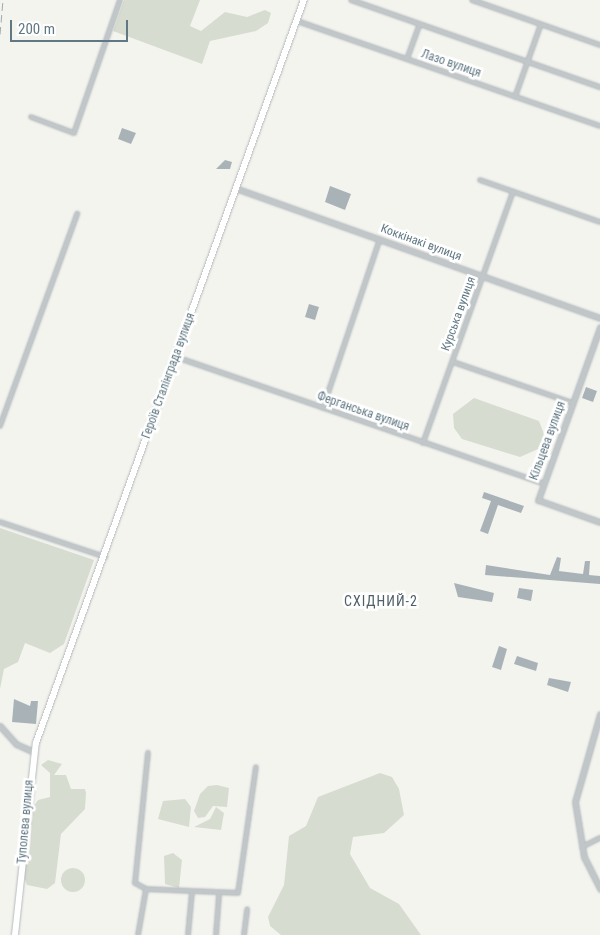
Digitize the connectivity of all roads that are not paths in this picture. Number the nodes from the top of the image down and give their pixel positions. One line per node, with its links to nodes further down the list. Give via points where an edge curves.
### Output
1 (120, 0): 14 (street, via 74,133)
2 (304, 0): 6 (main road, Героїв Сталінграда вулиця)
3 (351, 0): 7 (street)
4 (472, 0): 5 (street)
5 (478, 1): 8 (street)
6 (296, 21): 10 (street, Лазо вулиця); 17 (main road, Героїв Сталінграда вулиця)
7 (420, 24): 10 (street); 11 (street)
8 (541, 24): 9 (street); 11 (street)
9 (600, 45)
10 (407, 59): 13 (street, Лазо вулиця)
11 (528, 62): 12 (street); 13 (street)
12 (600, 87)
13 (515, 97): 15 (street, Лазо вулиця)
14 (31, 117)
15 (600, 126)
16 (480, 180): 18 (street)
17 (235, 188): 21 (street, Коккінакі вулиця); 25 (main road, Героїв Сталінграда вулиця)
18 (513, 192): 20 (street); 22 (street, Курська вулиця)
19 (77, 214): 29 (street)
20 (600, 222)
21 (380, 239): 22 (street, Коккінакі вулиця); 28 (street)
22 (483, 276): 23 (street, Коккінакі вулиця); 26 (street, Курська вулиця)
23 (600, 318)
24 (600, 327): 27 (street, Кільцева вулиця)
25 (176, 357): 28 (street, Ферганська вулиця); 34 (main road, Героїв Сталінграда вулиця)
26 (452, 362): 27 (street); 30 (street, Курська вулиця)
27 (573, 403): 31 (street, Кільцева вулиця)
28 (323, 408): 30 (street, Ферганська вулиця)
29 (0, 426)
30 (423, 443): 31 (street, Ферганська вулиця)
31 (544, 484): 33 (street, Кільцева вулиця, via 538,500)
32 (0, 522): 34 (street)
33 (600, 522)
34 (105, 557): 39 (main road, Героїв Сталінграда вулиця)
35 (600, 714): 37 (street)
36 (0, 726): 39 (street, via 16,744)
37 (594, 732): 38 (street); 43 (street, via 575,802)
38 (600, 735)
39 (34, 752): 49 (main road, Туполєва вулиця)
40 (148, 753): 45 (street, via 135,882)
41 (256, 767): 47 (street, via 240,887 233,896)
42 (600, 838): 43 (street)
43 (582, 848): 44 (street)
44 (599, 885)
45 (146, 889): 46 (street); 50 (street)
46 (192, 892): 47 (street); 51 (street)
47 (219, 895): 52 (street)
48 (247, 909): 53 (street)
49 (15, 935)
50 (138, 935)
51 (188, 935)
52 (216, 935)
53 (244, 935)

